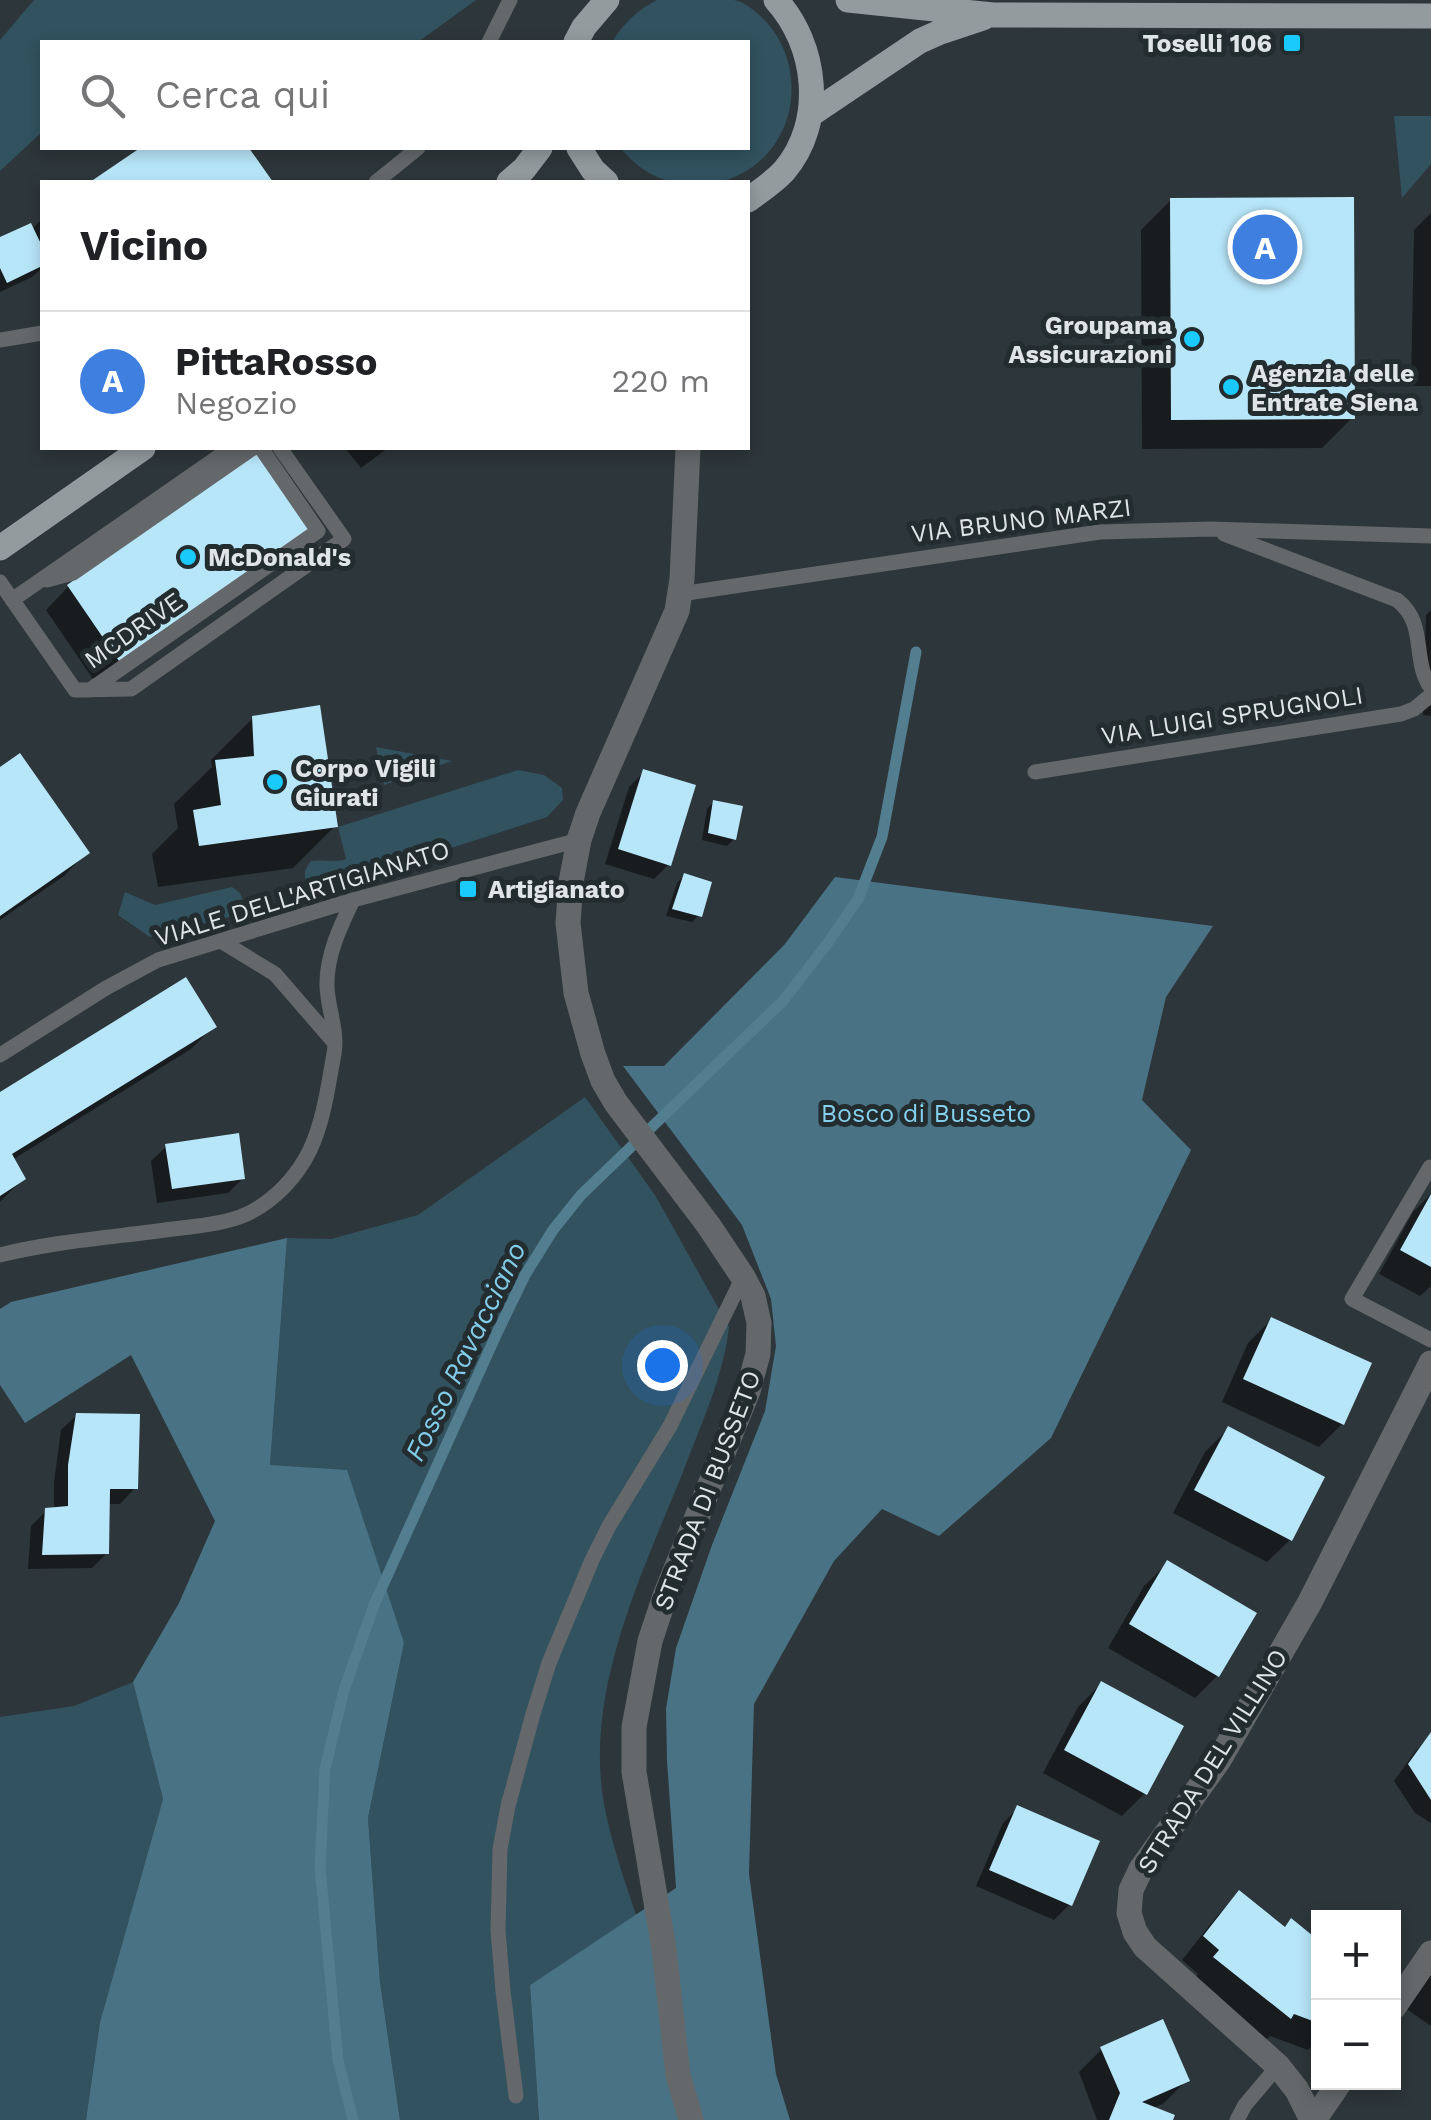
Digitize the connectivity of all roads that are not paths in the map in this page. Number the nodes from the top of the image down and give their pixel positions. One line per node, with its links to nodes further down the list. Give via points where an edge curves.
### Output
1 (510, 0): 7 (lane)
2 (607, 0): 8 (main road)
3 (776, 0): 9 (main road, via 803,42)
4 (848, 0): 5 (main road)
5 (993, 15): 6 (main road); 9 (main road, via 920,41)
6 (1431, 16)
7 (490, 40)
8 (577, 40)
9 (810, 115): 16 (main road, via 784,170)
10 (416, 150): 13 (lane)
11 (539, 150): 14 (main road)
12 (579, 150): 15 (main road)
13 (378, 180)
14 (512, 180)
15 (604, 180)
16 (750, 198)
17 (40, 333): 18 (lane)
18 (0, 340)
19 (141, 450): 27 (main road)
20 (228, 450): 29 (lane)
21 (250, 450): 29 (lane, via 73,573)
22 (262, 450): 32 (lane, MCDRIVE, via 318,531)
23 (281, 450): 32 (lane, via 344,539 131,689)
24 (688, 450): 30 (street, STRADA DI BUSSETO)
25 (1211, 529): 26 (lane, VIA BRUNO MARZI); 30 (lane, VIA BRUNO MARZI, via 1078,534); 33 (lane, VIA LUIGI SPRUGNOLI, via 1397,600 1415,622)
26 (1431, 536)
27 (0, 548)
28 (0, 582): 31 (lane)
29 (37, 582): 31 (lane)
30 (680, 594): 35 (street, STRADA DI BUSSETO)
31 (12, 600): 32 (lane)
32 (82, 690)
33 (1431, 692): 34 (lane, VIA LUIGI SPRUGNOLI, via 1401,714)
34 (1035, 772)
35 (579, 840): 36 (lane, VIALE DELL'ARTIGIANATO); 42 (street, STRADA DI BUSSETO, via 569,903 572,967 592,1054 616,1103)
36 (353, 900): 37 (lane, VIALE DELL'ARTIGIANATO); 38 (lane, via 328,976)
37 (221, 941): 38 (lane, via 275,974); 39 (lane, VIALE DELL'ARTIGIANATO, via 158,960)
38 (336, 1044): 41 (lane, via 312,1147 284,1187 255,1210 211,1224)
39 (0, 1055)
40 (1430, 1167): 43 (lane, via 1352,1299)
41 (0, 1255)
42 (743, 1277): 49 (lane, via 670,1426 592,1560 533,1714 500,1849 498,1930); 50 (street, STRADA DI BUSSETO, via 759,1322 754,1373 665,1596 634,1727 634,1772 678,2075)
43 (1431, 1340)
44 (1431, 1362): 47 (street, STRADA DEL VILLINO, via 1310,1602 1219,1760 1131,1890 1129,1912 1146,1946)
45 (1431, 1953): 46 (street)
46 (1399, 2000)
47 (1278, 2066): 51 (lane); 52 (street, STRADA DEL VILLINO)
48 (1334, 2090): 52 (street, STRADA DEL VILLINO)
49 (516, 2096)
50 (691, 2120)
51 (1236, 2120)
52 (1313, 2120)

